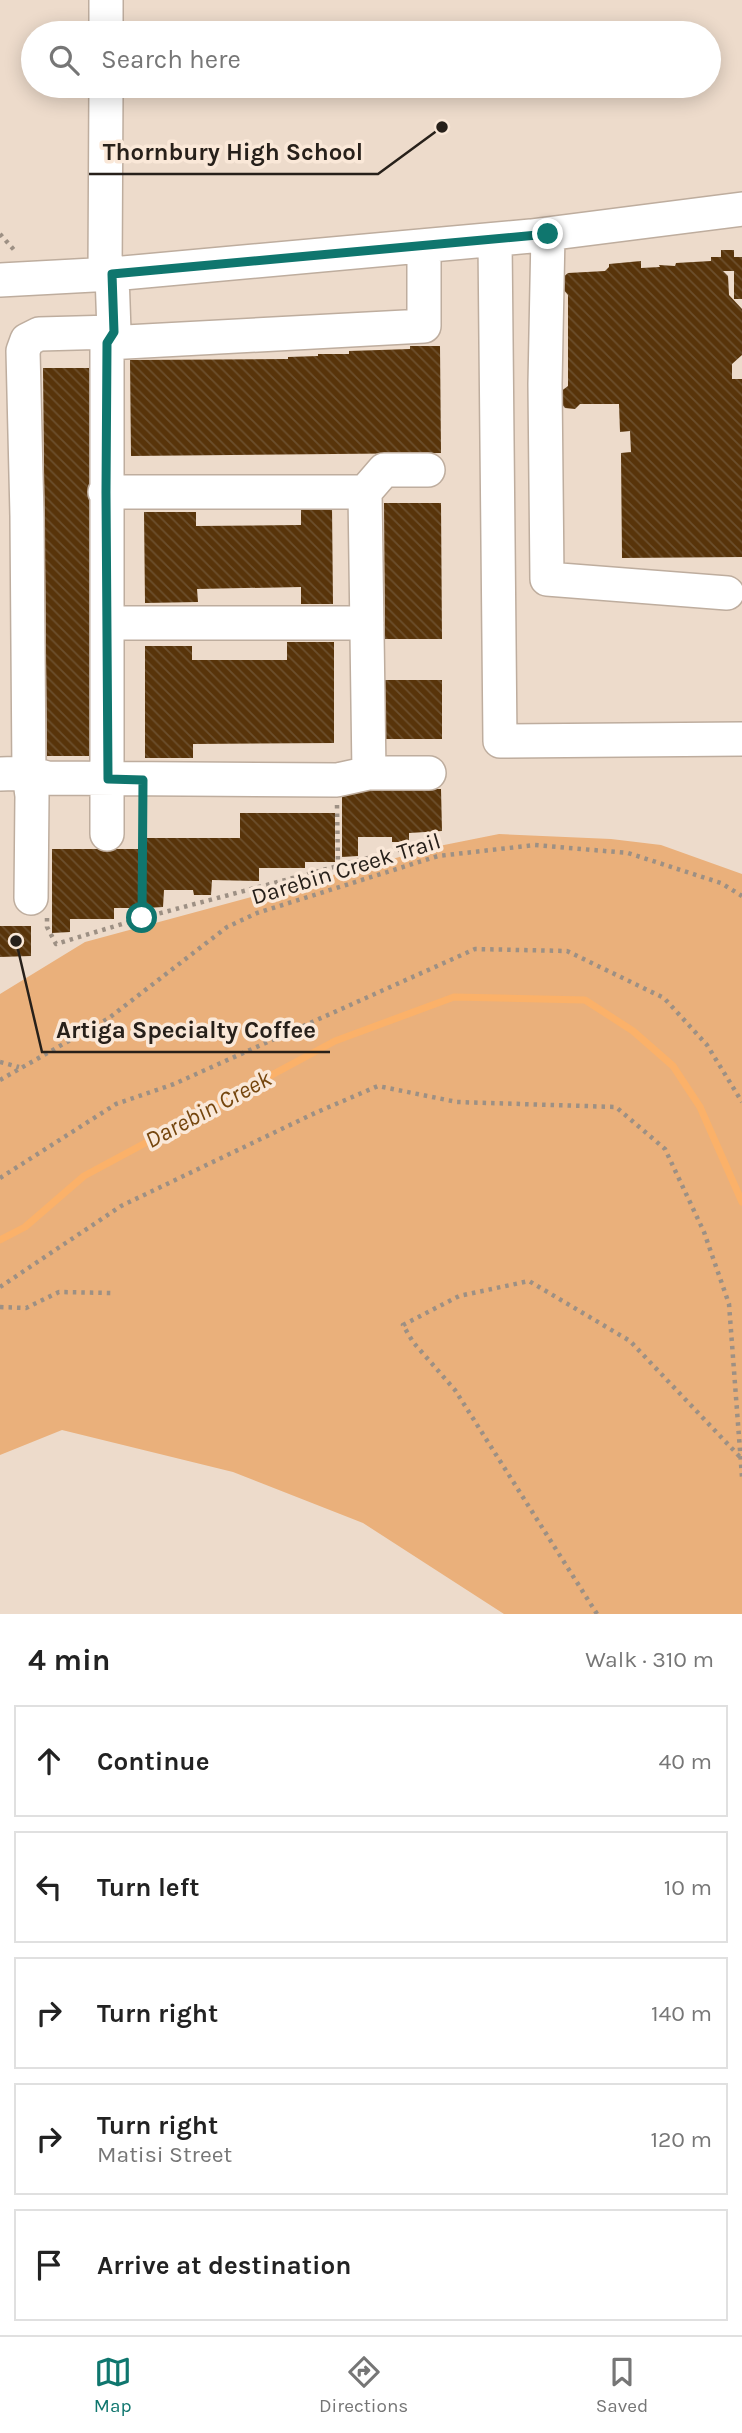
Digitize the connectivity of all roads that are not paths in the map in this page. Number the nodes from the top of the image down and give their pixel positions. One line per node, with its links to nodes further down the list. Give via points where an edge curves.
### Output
1 (107, 0): 2 (street)
2 (106, 21)
3 (106, 98): 8 (street)
4 (742, 209): 5 (street)
5 (548, 234): 6 (street); 14 (street, via 547,579)
6 (495, 240): 7 (street); 17 (street, via 500,741)
7 (424, 246): 8 (street); 10 (street, via 424,326)
8 (109, 274): 9 (street); 10 (street)
9 (0, 280)
10 (111, 338): 12 (street); 18 (street, via 39,334 27,340 23,351 27,516)
11 (428, 470): 13 (street, via 384,470)
12 (106, 492): 13 (street); 15 (street)
13 (365, 492): 16 (street)
14 (727, 593)
15 (108, 623): 16 (street); 21 (street)
16 (367, 623): 19 (street)
17 (742, 739)
18 (15, 773): 21 (street); 23 (street, via 32,796)
19 (369, 773): 20 (street); 21 (street, via 337,780)
20 (429, 773)
21 (108, 779): 22 (street)
22 (107, 834)
23 (39, 907)

